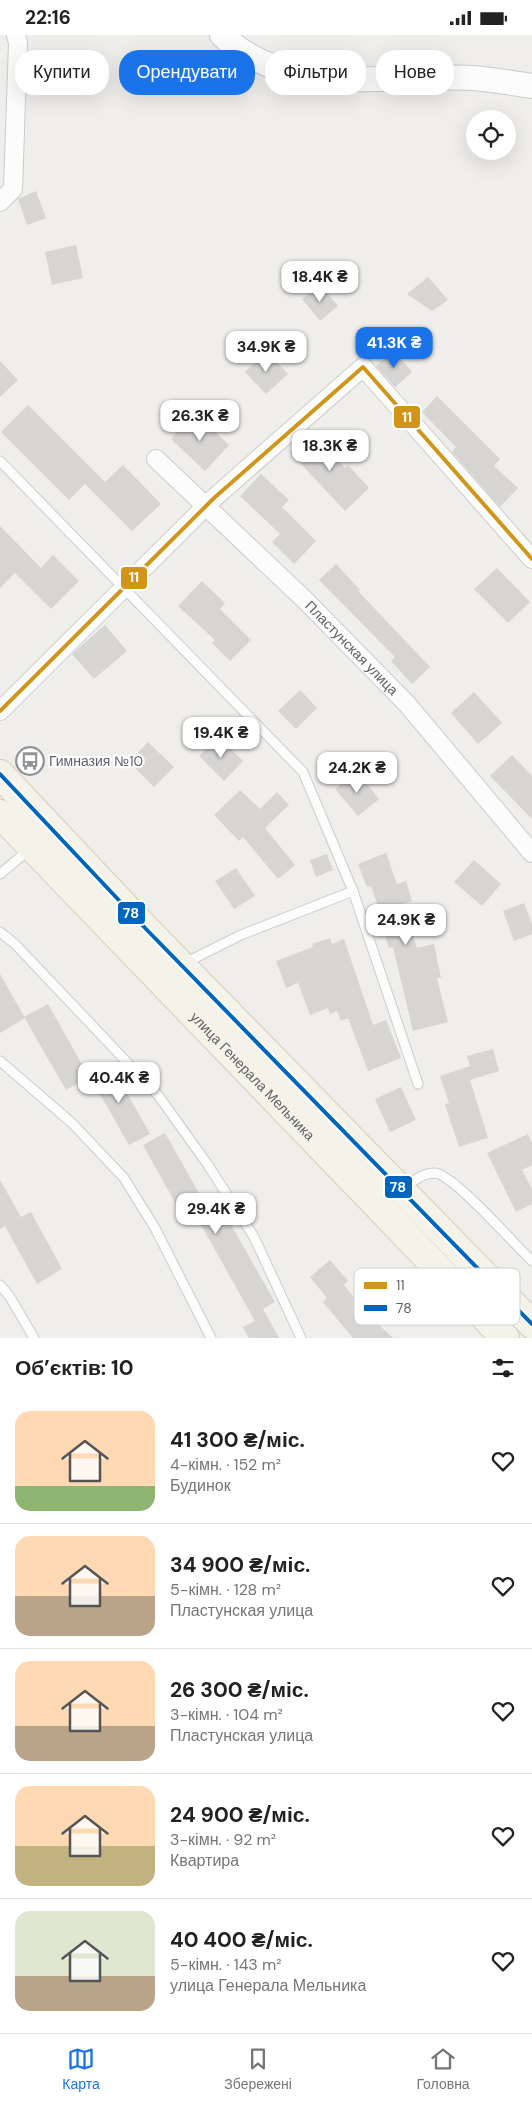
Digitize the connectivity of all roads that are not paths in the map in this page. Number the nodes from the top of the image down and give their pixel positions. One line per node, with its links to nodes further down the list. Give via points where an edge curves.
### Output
1 (16, 35): 4 (street, via 13,189)
2 (222, 35): 3 (main road, via 234,47 264,64 296,73 375,81 472,78)
3 (532, 86)
4 (0, 202)
5 (156, 459): 7 (street, Пластунская улица)
6 (0, 461): 9 (lane)
7 (206, 506): 8 (street, via 364,367); 9 (street); 15 (street, Пластунская улица, via 305,600 406,705)
8 (532, 559)
9 (122, 588): 10 (street); 17 (lane, via 302,772)
10 (0, 711)
11 (0, 774): 13 (main road, улица Генерала Мельника)
12 (0, 814): 14 (main road, улица Генерала Мельника)
13 (52, 828): 14 (main road); 19 (main road, улица Генерала Мельника)
14 (31, 848): 16 (lane); 24 (main road, улица Генерала Мельника)
15 (532, 853)
16 (0, 874)
17 (353, 891): 19 (lane, via 241,935); 21 (lane)
18 (0, 932): 32 (lane, via 158,1095 254,1237)
19 (182, 964): 22 (main road, улица Генерала Мельника)
20 (0, 1061): 31 (lane, via 72,1123 124,1177 155,1228)
21 (418, 1084)
22 (402, 1189): 23 (lane, via 424,1174 437,1173 454,1183); 25 (main road, улица Генерала Мельника)
23 (532, 1261)
24 (437, 1268)
25 (478, 1268)
26 (0, 1285): 30 (lane)
27 (520, 1312): 28 (main road, улица Генерала Мельника)
28 (532, 1324)
29 (492, 1325): 33 (main road, улица Генерала Мельника)
30 (34, 1338)
31 (211, 1338)
32 (301, 1338)
33 (505, 1338)

